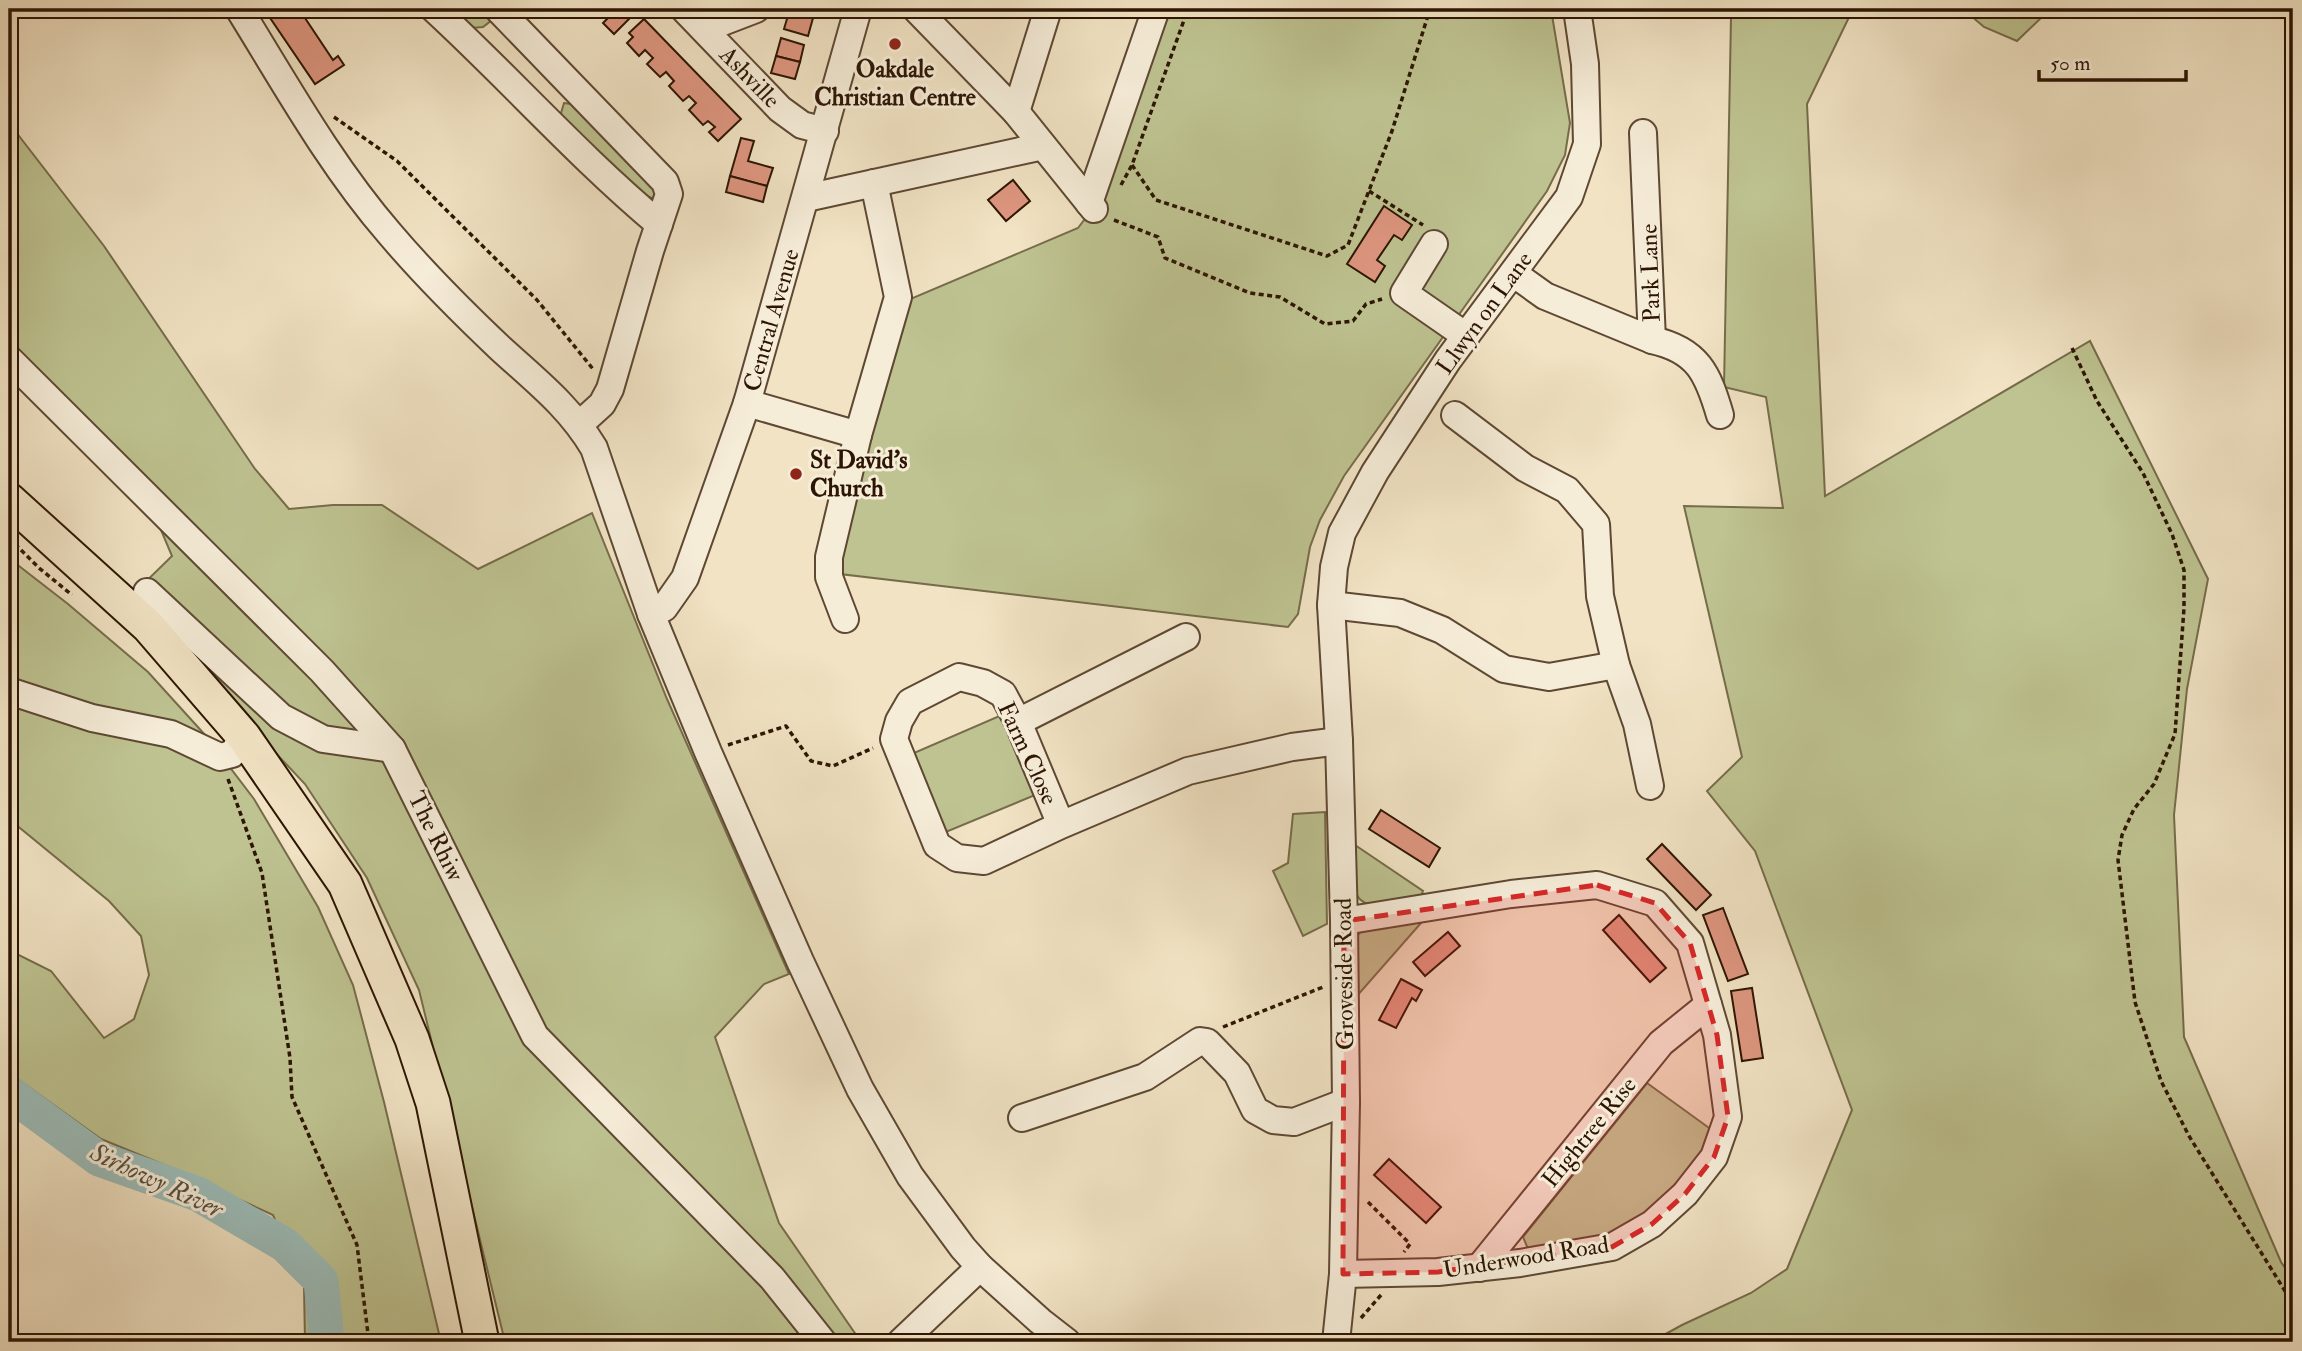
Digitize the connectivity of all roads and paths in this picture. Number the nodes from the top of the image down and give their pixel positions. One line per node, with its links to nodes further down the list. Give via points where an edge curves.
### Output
1 (239, 9): 15 (street)
2 (434, 9): 23 (street)
3 (498, 9): 23 (street, via 665,182 669,194)
4 (684, 9): 13 (street, Ashville)
5 (756, 9): 13 (street)
6 (858, 9): 16 (street, Central Avenue)
7 (916, 9): 14 (street)
8 (1048, 9): 14 (street)
9 (1156, 9): 22 (street)
10 (1188, 9): 20 (path, via 1132,165 1156,200 1327,256 1348,245)
11 (1430, 9): 20 (path)
12 (1577, 9): 25 (street, Llwyn on Lane, via 1585,64 1587,144 1569,197)
13 (704, 30): 16 (street, Ashville, via 780,109 802,125)
14 (1016, 112): 18 (street)
15 (308, 119): 31 (path, via 323,109 397,161 537,300); 35 (street, via 389,233 447,297)
16 (825, 131): 21 (street, Central Avenue)
17 (1643, 134): 28 (street, Park Lane)
18 (1043, 146): 19 (street); 22 (street)
19 (874, 183): 21 (street); 36 (street, via 898,297)
20 (1369, 191): 24 (path, via 1424,226)
21 (806, 198): 32 (street, Central Avenue)
22 (1096, 209): 26 (path, via 1158,237 1165,258 1250,293 1280,297 1325,324 1353,321 1366,304)
23 (659, 223): 31 (street)
24 (1434, 244): 26 (street)
25 (1513, 272): 27 (street, Llwyn on Lane); 28 (street, Park Lane, via 1545,296)
26 (1404, 293): 27 (street)
27 (1466, 337): 41 (street, Llwyn on Lane, via 1374,472 1342,533)
28 (1653, 340): 34 (street, via 1670,344 1696,361 1710,380)
29 (2072, 348): 66 (path, via 2097,401 2143,473 2184,570 2175,734 2154,783 2122,835 2118,860 2135,1002 2161,1081 2189,1136)
30 (9, 359): 51 (street, The Rhiw, via 323,671)
31 (610, 389): 35 (street, via 602,404)
32 (747, 403): 36 (street); 42 (street, Central Avenue, via 685,578 664,607)
33 (1455, 415): 45 (street, via 1525,468 1567,490 1595,524 1600,596)
34 (1720, 415)
35 (580, 424): 42 (street, via 594,448)
36 (858, 435): 43 (street, via 829,556 829,577)
37 (9, 500): 50 (main road, via 148,626)
38 (9, 538): 40 (path)
39 (147, 592): 51 (street, via 281,717 323,739)
40 (78, 600)
41 (1331, 606): 45 (street, via 1400,613 1442,630 1504,669 1549,677); 49 (street, Groveside Road)
42 (651, 614): 52 (street)
43 (845, 619)
44 (1186, 637): 47 (street)
45 (1616, 665): 53 (street, via 1637,724)
46 (9, 691): 50 (street, via 92,718)
47 (1018, 722): 48 (street, Farm Close, via 1003,694 983,682 959,677 910,702); 54 (street, Farm Close)
48 (894, 739): 52 (path, via 833,766 811,761 786,726); 54 (street, Farm Close, via 937,845 957,858 984,861)
49 (1339, 741): 54 (street, Farm Close, via 1188,771); 55 (street, Groveside Road)
50 (232, 747): 68 (path, via 262,873 292,1097 357,1245); 69 (main road, via 345,884 412,1039 433,1103)
51 (392, 749): 70 (street, The Rhiw, via 535,1035 772,1278)
52 (708, 751): 62 (street, via 860,1089 910,1176)
53 (1650, 786)
54 (1061, 825)
55 (1345, 921): 56 (street, Groveside Road); 57 (street, Underwood Road, via 1597,885 1655,903 1690,943)
56 (1344, 979): 58 (path, via 1214,1030); 59 (street, Groveside Road)
57 (1708, 1005): 63 (street, Hightree Rise, via 1661,1043); 63 (street, Underwood Road, via 1717,1035 1728,1117 1714,1157 1685,1194 1652,1224 1612,1247)
58 (1200, 1041): 59 (street, via 1207,1042 1237,1073 1255,1110 1273,1120 1294,1122); 60 (street, via 1145,1077)
59 (1346, 1102): 61 (street, Groveside Road)
60 (1022, 1118)
61 (1345, 1180): 64 (path, via 1410,1244); 65 (street, Groveside Road)
62 (980, 1267): 71 (street); 72 (street)
63 (1479, 1268): 64 (street, Underwood Road)
64 (1394, 1273): 65 (street, Underwood Road); 67 (path)
65 (1343, 1274): 73 (street, Groveside Road)
66 (2293, 1304)
67 (1360, 1319)
68 (369, 1342)
69 (482, 1342)
70 (823, 1342)
71 (901, 1342)
72 (1067, 1342)
73 (1336, 1342)

